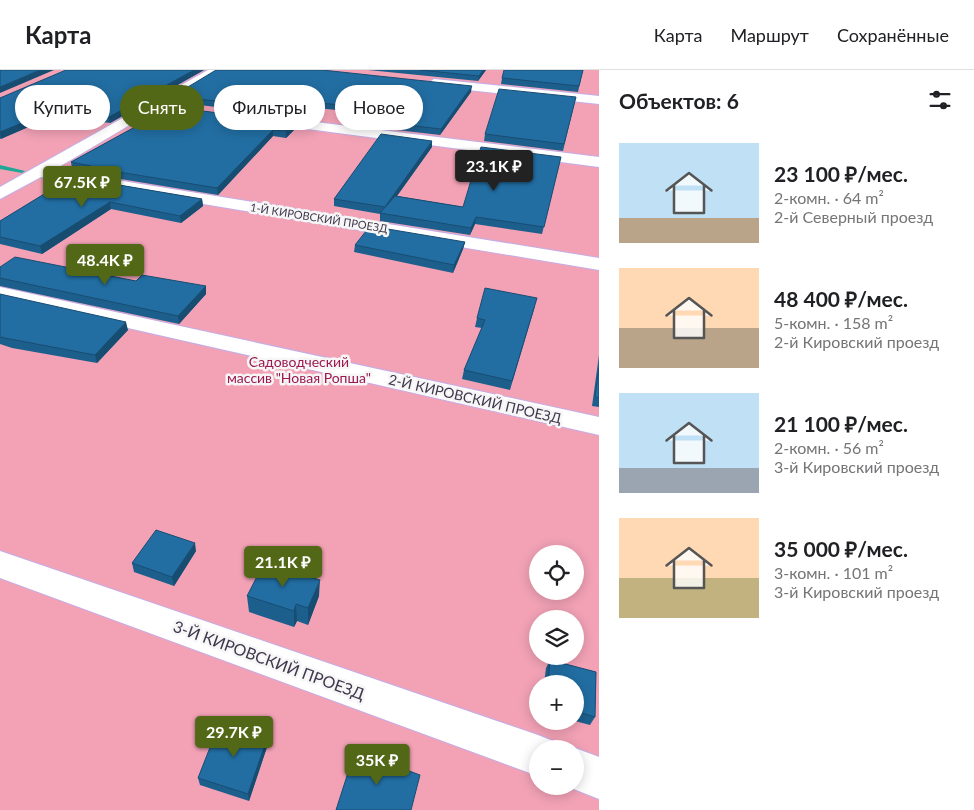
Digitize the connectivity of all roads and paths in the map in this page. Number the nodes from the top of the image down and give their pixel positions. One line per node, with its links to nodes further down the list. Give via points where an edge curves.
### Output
1 (216, 70): 3 (street)
2 (423, 82): 4 (street)
3 (191, 85)
4 (599, 100)
5 (120, 126): 9 (street)
6 (325, 127): 7 (street)
7 (599, 162)
8 (0, 174): 9 (street, 1-Й КИРОВСКИЙ ПРОЕЗД)
9 (33, 175): 10 (street); 11 (street, 1-Й КИРОВСКИЙ ПРОЕЗД)
10 (0, 194)
11 (599, 264)
12 (0, 293): 13 (street, 2-Й КИРОВСКИЙ ПРОЕЗД)
13 (599, 426)
14 (0, 564): 15 (street, 3-Й КИРОВСКИЙ ПРОЕЗД)
15 (529, 753)
16 (584, 772): 17 (street)
17 (599, 778)

